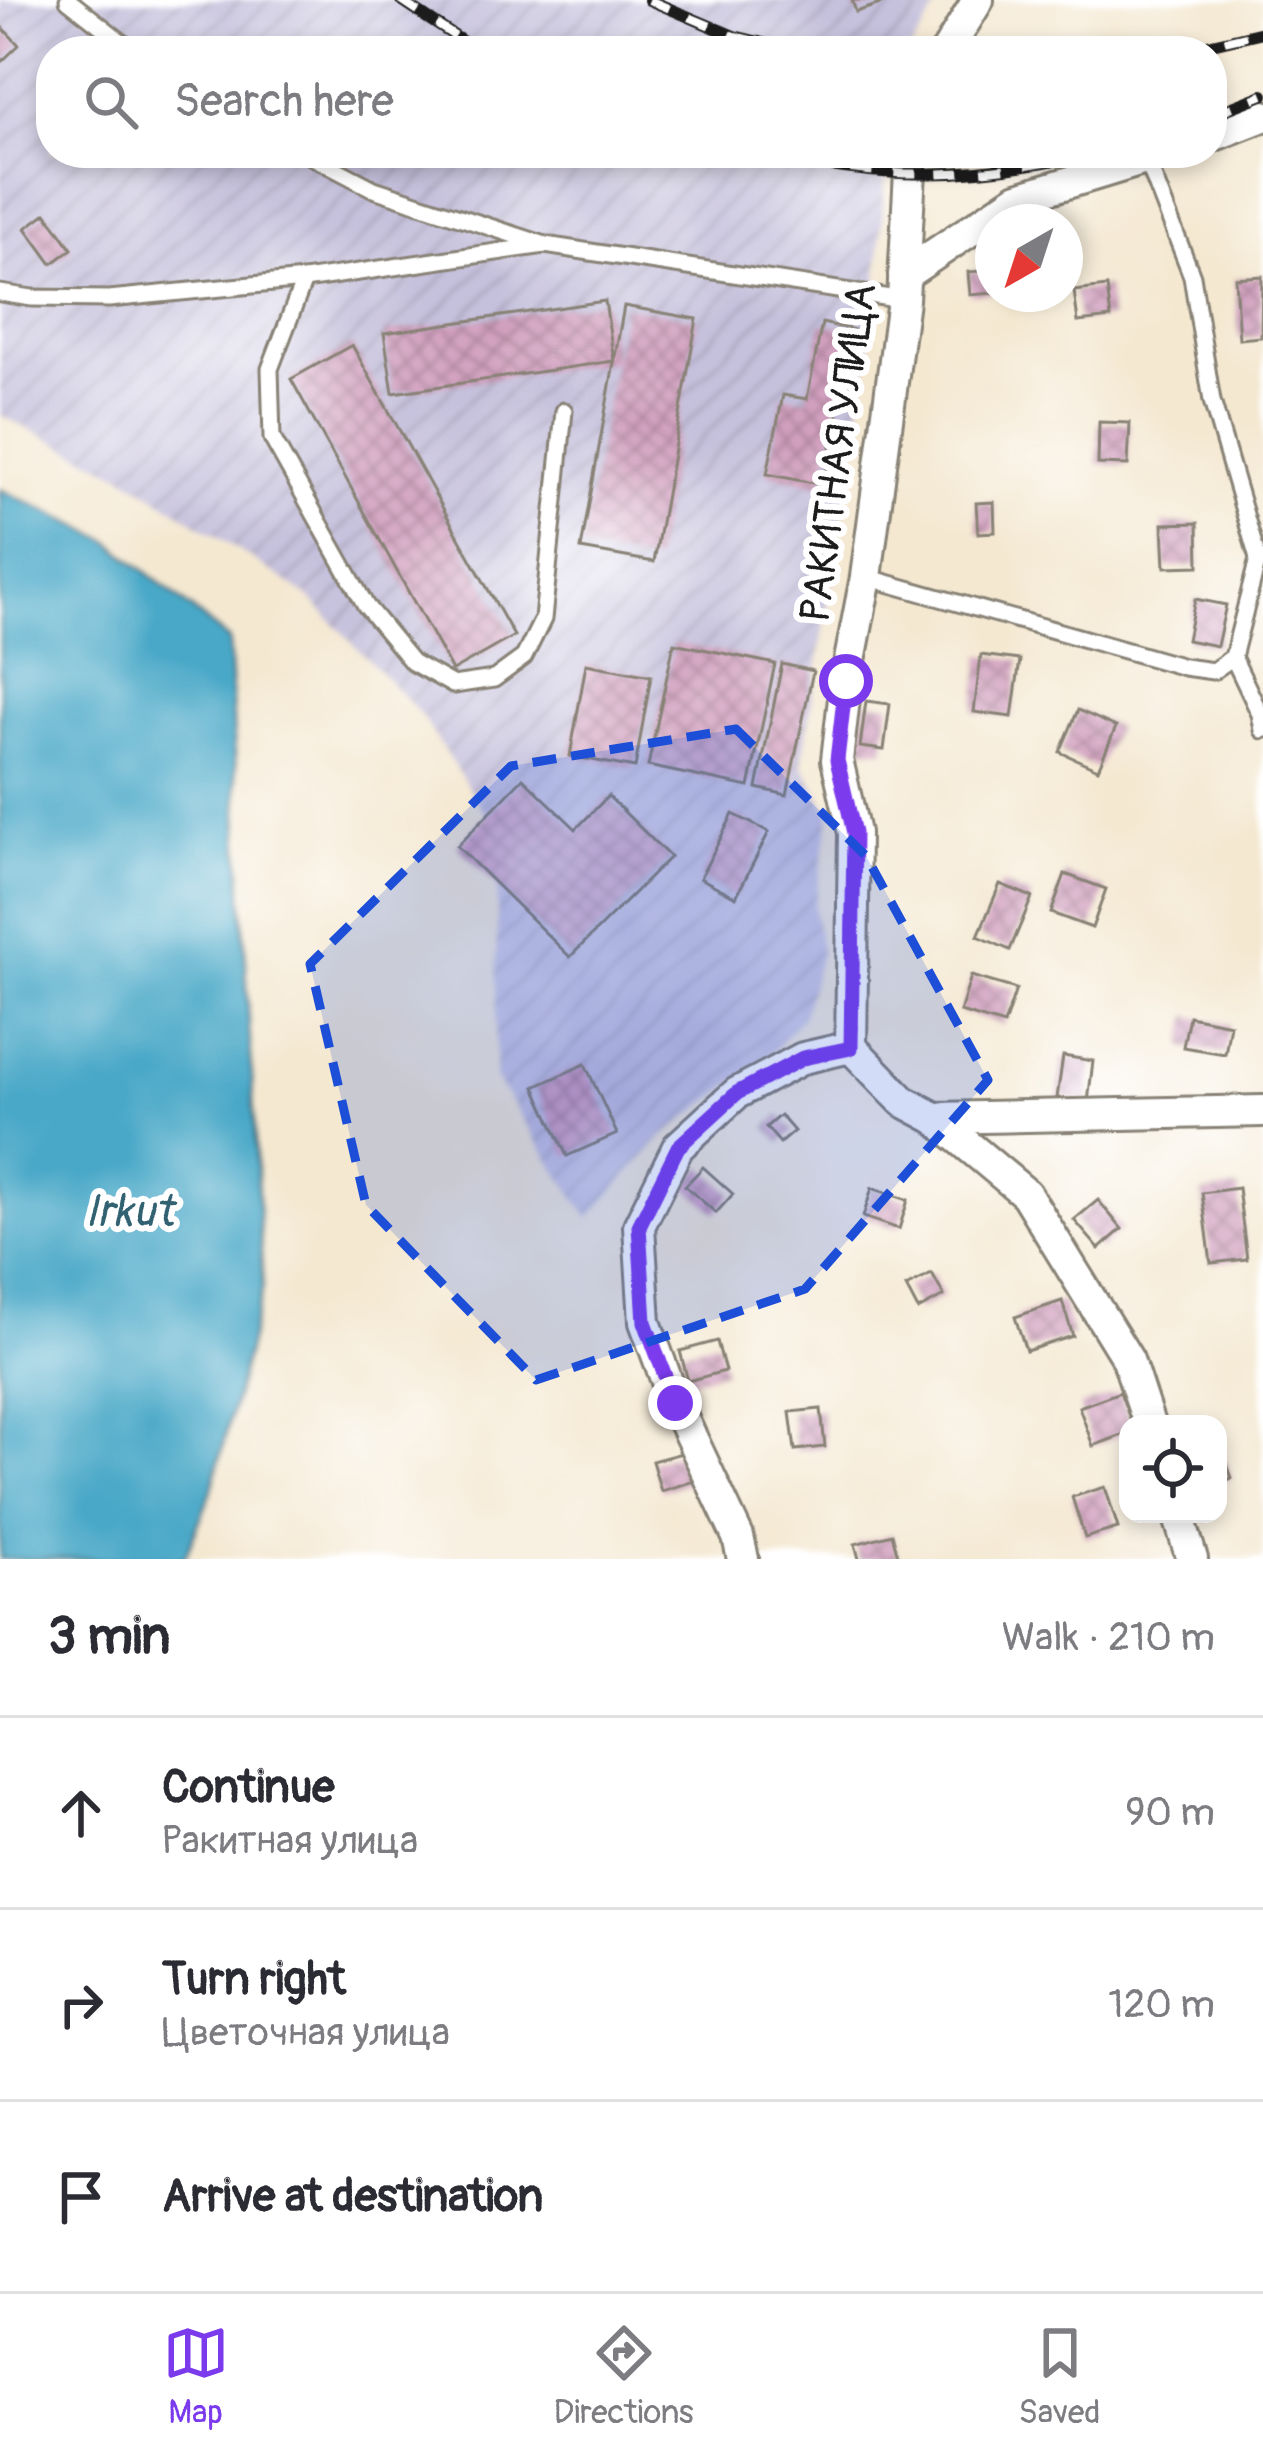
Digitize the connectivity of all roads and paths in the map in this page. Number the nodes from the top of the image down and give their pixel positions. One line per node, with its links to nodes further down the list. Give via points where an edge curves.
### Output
1 (68, 0): 3 (lane)
2 (978, 0): 4 (street)
3 (114, 36)
4 (956, 36)
5 (1263, 116): 6 (street)
6 (1227, 130)
7 (334, 168): 11 (lane)
8 (910, 168): 13 (street, РАКИТНАЯ УЛИЦА)
9 (1114, 168): 13 (street, via 1018,198)
10 (1160, 168): 17 (lane, via 1258,559)
11 (545, 245): 12 (lane); 13 (lane)
12 (304, 280): 14 (lane, via 109,298); 15 (lane, via 270,369 272,438 366,606 412,662 453,686 494,679 524,657 543,619)
13 (903, 287): 16 (street, РАКИТНАЯ УЛИЦА)
14 (0, 292)
15 (564, 411)
16 (866, 578): 17 (lane, via 1184,667 1213,670); 19 (street, РАКИТНАЯ УЛИЦА, via 837,760 854,833)
17 (1233, 656): 18 (lane)
18 (1263, 730)
19 (851, 1048): 21 (street, via 903,1101); 24 (street, via 803,1058 737,1093 678,1147 639,1226 645,1322)
20 (1263, 1111): 21 (street)
21 (935, 1118): 22 (street, via 1026,1194 1128,1360)
22 (1146, 1415)
23 (1181, 1523): 25 (street)
24 (743, 1559)
25 (1192, 1559)

